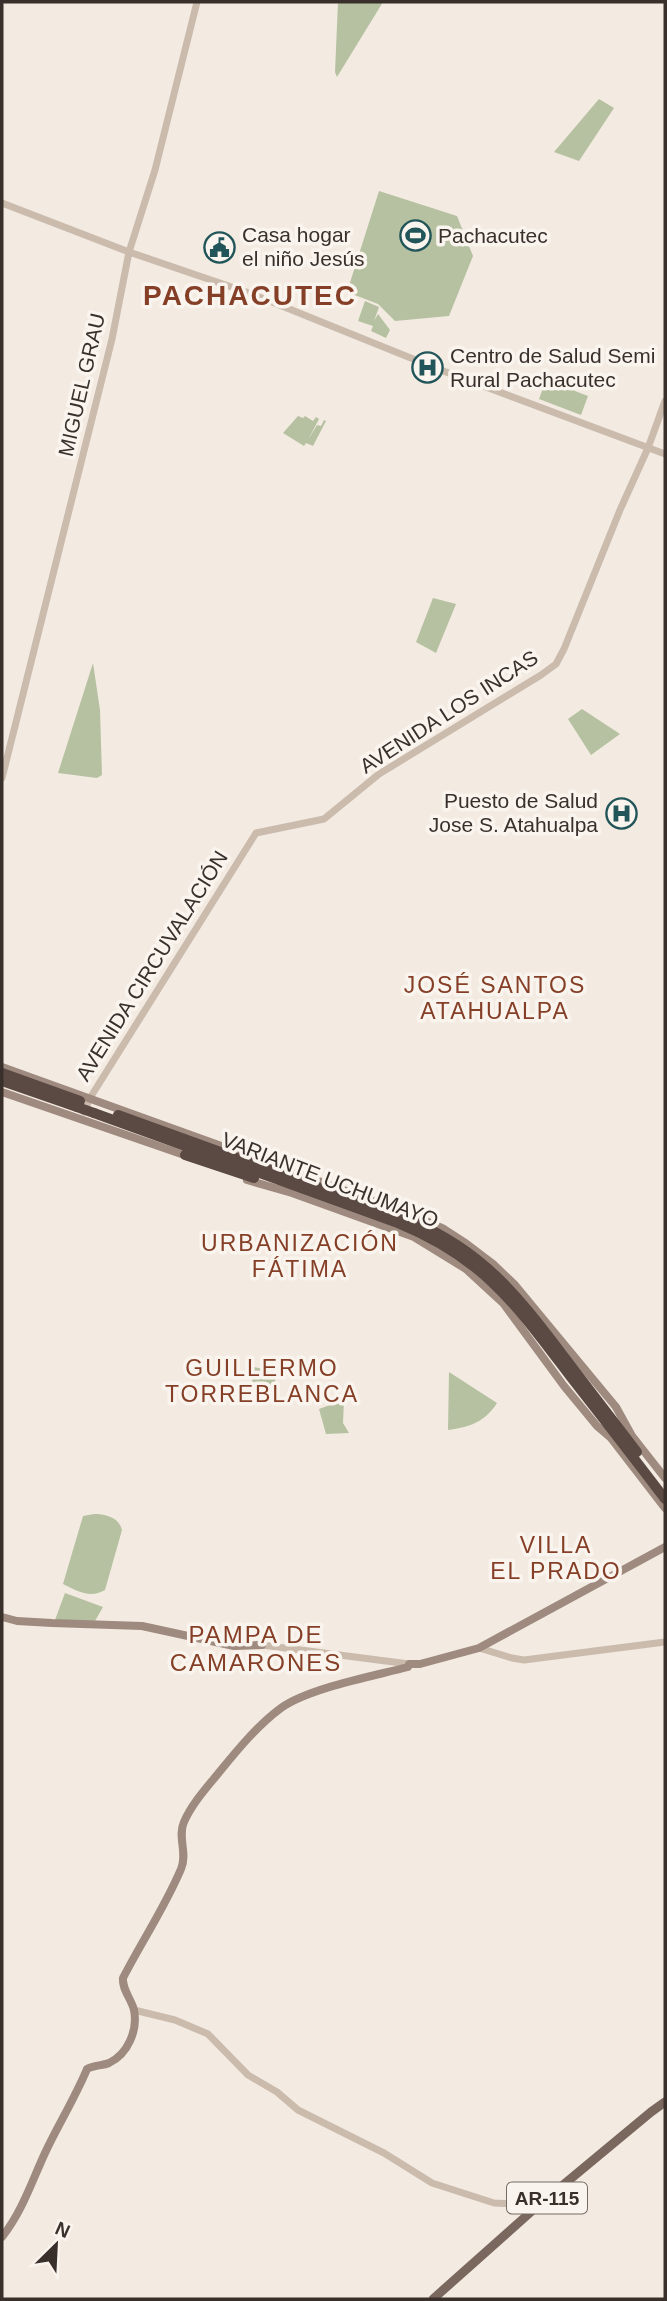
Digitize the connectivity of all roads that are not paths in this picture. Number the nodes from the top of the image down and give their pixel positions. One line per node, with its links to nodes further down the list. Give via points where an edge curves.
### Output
1 (197, 2): 3 (street, MIGUEL GRAU, via 155,170)
2 (2, 203): 3 (street)
3 (129, 251): 5 (street); 7 (street, MIGUEL GRAU, via 112,339)
4 (665, 401): 5 (street, AVENIDA LOS INCAS)
5 (649, 448): 6 (street); 8 (street, AVENIDA LOS INCAS, via 556,664 379,774 324,819)
6 (665, 454)
7 (2, 778)
8 (256, 833): 13 (street, AVENIDA CIRCUVALACIÓN)
9 (2, 1067): 13 (main road, VARIANTE UCHUMAYO)
10 (2, 1073): 13 (highway, VARIANTE UCHUMAYO)
11 (2, 1080): 13 (highway, VARIANTE UCHUMAYO)
12 (2, 1092): 14 (main road)
13 (87, 1105): 14 (street, AVENIDA CIRCUVALACIÓN); 16 (highway, VARIANTE UCHUMAYO); 18 (highway, VARIANTE UCHUMAYO, via 444,1235 502,1280); 19 (main road, VARIANTE UCHUMAYO, via 432,1223 472,1247 515,1285 616,1407)
14 (82, 1119): 15 (main road)
15 (185, 1155): 16 (highway, via 265,1182); 20 (main road, via 394,1229 447,1256 503,1303 584,1411)
16 (297, 1187): 17 (highway, VARIANTE UCHUMAYO, via 398,1223 451,1249 498,1286)
17 (538, 1334): 20 (highway, via 554,1364); 23 (highway, VARIANTE UCHUMAYO)
18 (556, 1346): 19 (highway); 22 (highway, VARIANTE UCHUMAYO)
19 (632, 1436): 21 (main road, VARIANTE UCHUMAYO)
20 (611, 1438): 24 (main road)
21 (665, 1478)
22 (665, 1488)
23 (665, 1499)
24 (665, 1508)
25 (665, 1548): 29 (main road)
26 (2, 1617): 28 (main road, via 142,1626 234,1646)
27 (665, 1642): 29 (street, via 524,1660)
28 (262, 1645): 30 (street)
29 (479, 1648): 30 (main road)
30 (409, 1664): 31 (main road, via 312,1693 283,1707 242,1745 183,1822 182,1867 123,1978)
31 (134, 2010): 33 (street, via 208,2034 248,2075 299,2110 432,2183); 34 (main road, via 132,2038 112,2062 87,2069)
32 (665, 2102): 33 (main road, AR-115)
33 (533, 2210): 35 (main road, AR-115)
34 (2, 2237)
35 (433, 2299)

